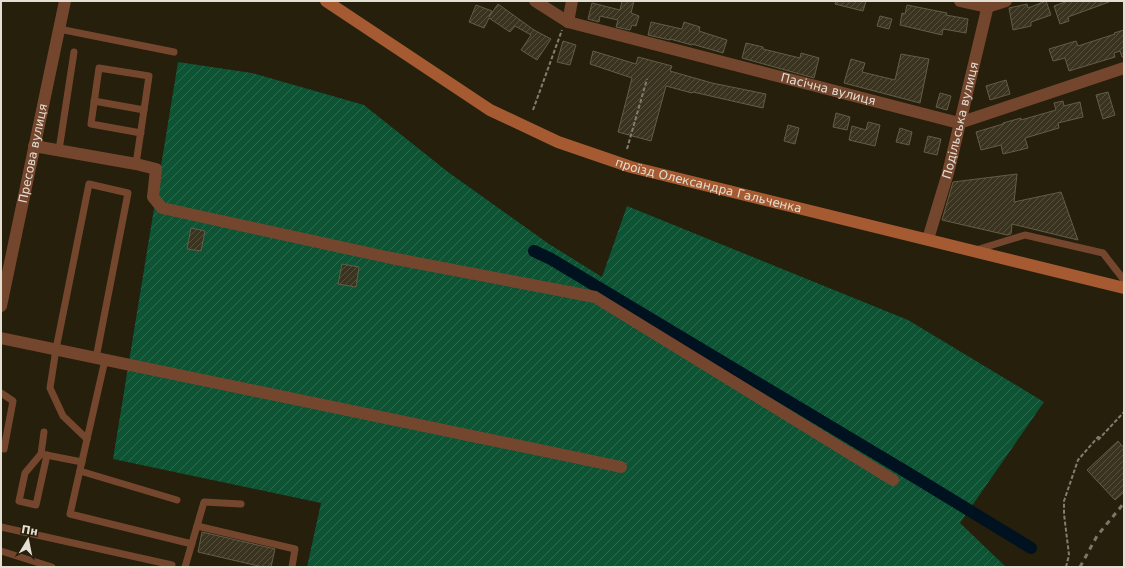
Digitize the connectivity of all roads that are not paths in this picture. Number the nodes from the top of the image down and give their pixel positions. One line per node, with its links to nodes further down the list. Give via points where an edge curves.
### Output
1 (65, 1): 9 (street, Пресова вулиця)
2 (326, 1): 20 (main road, проїзд Олександра Гальченка, via 490,110 558,142 631,167)
3 (534, 1): 8 (street, Пасічна вулиця)
4 (572, 1): 8 (street)
5 (960, 1): 7 (street)
6 (1006, 1): 7 (street)
7 (988, 4): 15 (street, Подільська вулиця)
8 (568, 22): 15 (street, Пасічна вулиця)
9 (59, 29): 11 (lane); 17 (street, Пресова вулиця)
10 (74, 52): 18 (lane)
11 (174, 52)
12 (1124, 68): 15 (street)
13 (94, 101): 14 (lane); 14 (lane, via 99,68 149,76); 16 (lane, via 91,124)
14 (144, 110): 16 (lane)
15 (959, 123): 20 (street, Подільська вулиця, via 948,173)
16 (141, 133): 19 (lane)
17 (34, 146): 18 (street); 24 (street, Пресова вулиця)
18 (59, 150): 19 (street)
19 (136, 164): 36 (street, via 156,169 152,197 162,208 391,258 595,297)
20 (928, 239): 21 (main road, проїзд Олександра Гальченка)
21 (974, 251): 22 (lane, via 1025,235 1103,253); 23 (main road, проїзд Олександра Гальченка)
22 (1124, 280)
23 (1124, 288)
24 (1, 306)
25 (1, 338): 26 (street)
26 (56, 349): 27 (street); 27 (lane, via 88,184 128,193); 30 (lane, via 50,388 63,416)
27 (101, 359): 30 (lane); 34 (street)
28 (1, 393): 31 (lane, via 13,401)
29 (44, 432): 32 (lane)
30 (87, 439): 33 (lane)
31 (4, 449)
32 (44, 454): 32 (lane, via 36,505 19,501 25,473); 33 (lane)
33 (82, 462): 35 (lane)
34 (621, 467)
35 (80, 471): 37 (lane); 41 (lane, via 70,514)
36 (893, 480)
37 (178, 500)
38 (241, 504): 39 (lane, via 204,502)
39 (197, 526): 41 (lane); 46 (lane, via 295,548)
40 (1, 527): 43 (lane)
41 (192, 544): 45 (lane)
42 (1, 550): 44 (lane)
43 (174, 566)
44 (52, 567)
45 (185, 567)
46 (292, 567)

